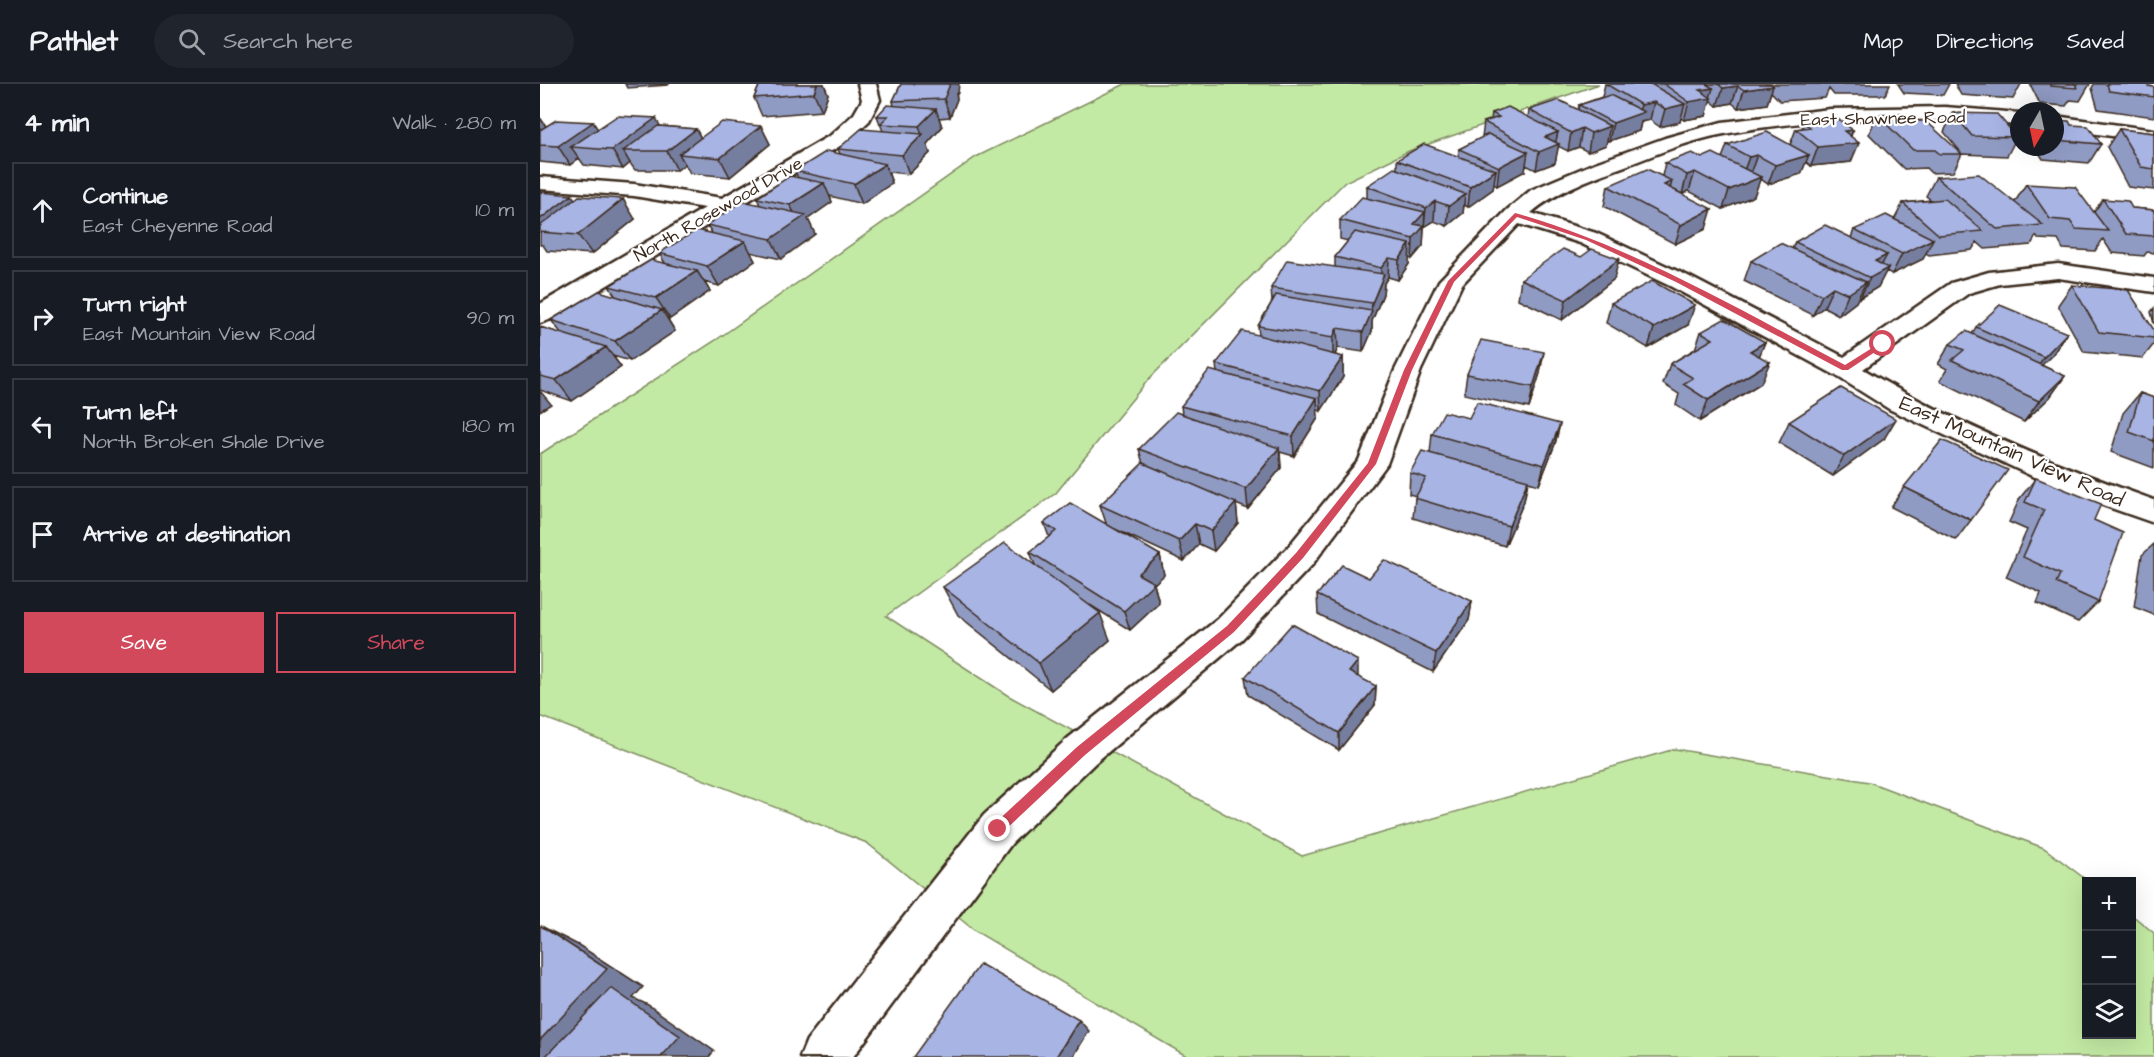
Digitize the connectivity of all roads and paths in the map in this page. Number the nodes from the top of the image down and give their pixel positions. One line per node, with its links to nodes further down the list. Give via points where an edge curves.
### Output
1 (867, 84): 6 (street, North Rosewood Drive, via 871,100 862,117 838,139)
2 (2010, 118): 7 (street, East Shawnee Road, via 1945,113 1830,115 1722,128 1602,167 1539,195)
3 (2064, 123): 4 (street)
4 (2154, 136)
5 (540, 183): 6 (street, via 634,190)
6 (724, 204): 9 (street, North Rosewood Drive)
7 (1515, 215): 10 (street, East Mountain View Road, via 1588,238 1679,281); 12 (street, East Shawnee Road, via 1451,281 1408,370 1372,464 1300,556 1230,629 1081,751 998,829)
8 (2154, 285): 10 (street, via 2058,272 1998,277 1960,288)
9 (540, 315)
10 (1845, 369): 11 (street, East Mountain View Road, via 1899,403 1980,441 2079,485)
11 (2154, 512)
12 (824, 1057)

